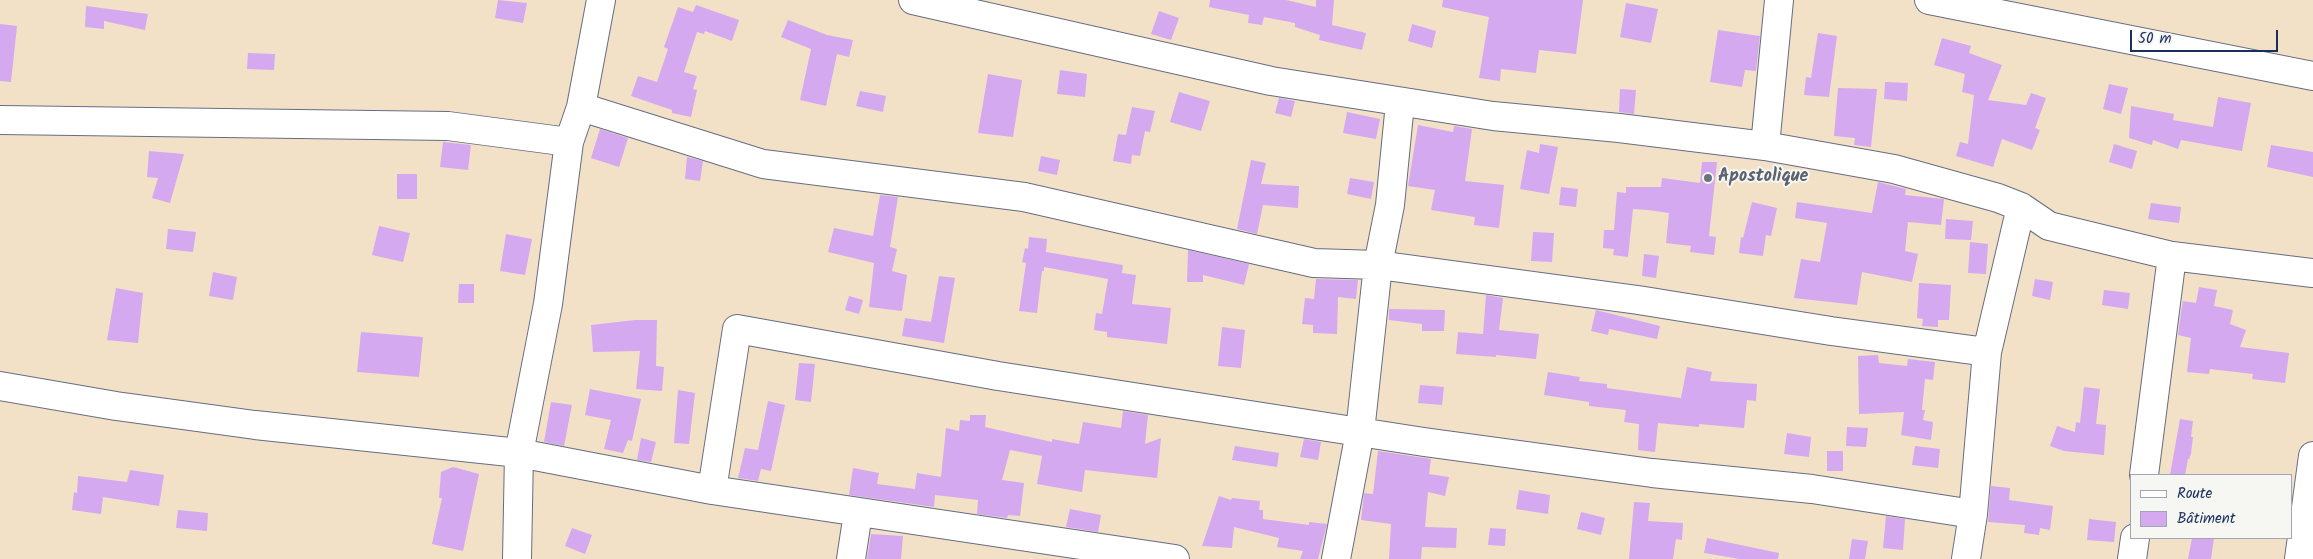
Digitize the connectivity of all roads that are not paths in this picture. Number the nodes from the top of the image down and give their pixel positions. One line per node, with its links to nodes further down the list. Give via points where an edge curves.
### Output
1 (601, 0): 8 (street)
2 (914, 0): 5 (street)
3 (1779, 0): 11 (street)
4 (1929, 0): 6 (street)
5 (997, 10): 7 (street, via 1271,81)
6 (2313, 76)
7 (1400, 103): 11 (street); 14 (street, via 1390,205)
8 (581, 107): 10 (street); 14 (street, via 763,164 1024,197 1314,263)
9 (0, 120): 10 (street, via 448,126)
10 (569, 142): 19 (street, via 548,304)
11 (1765, 146): 12 (street, via 1894,169)
12 (2021, 207): 13 (street, via 2049,226); 16 (street)
13 (2172, 256): 15 (street); 21 (street)
14 (1378, 266): 16 (street, via 1638,300); 18 (street)
15 (2313, 273)
16 (1987, 352): 24 (street)
17 (0, 386): 19 (street, via 255,425)
18 (1360, 432): 22 (street, via 998,376 737,329); 24 (street, via 1652,473 1812,489); 30 (street)
19 (519, 453): 22 (street); 27 (street)
20 (2313, 456): 33 (street)
21 (2144, 474)
22 (712, 490): 23 (street)
23 (858, 513): 26 (street); 28 (street)
24 (1973, 514): 31 (street)
25 (2135, 539): 32 (street)
26 (1018, 547): 29 (street)
27 (517, 559)
28 (851, 559)
29 (1175, 559)
30 (1336, 559)
31 (1966, 559)
32 (2132, 559)
33 (2299, 559)

